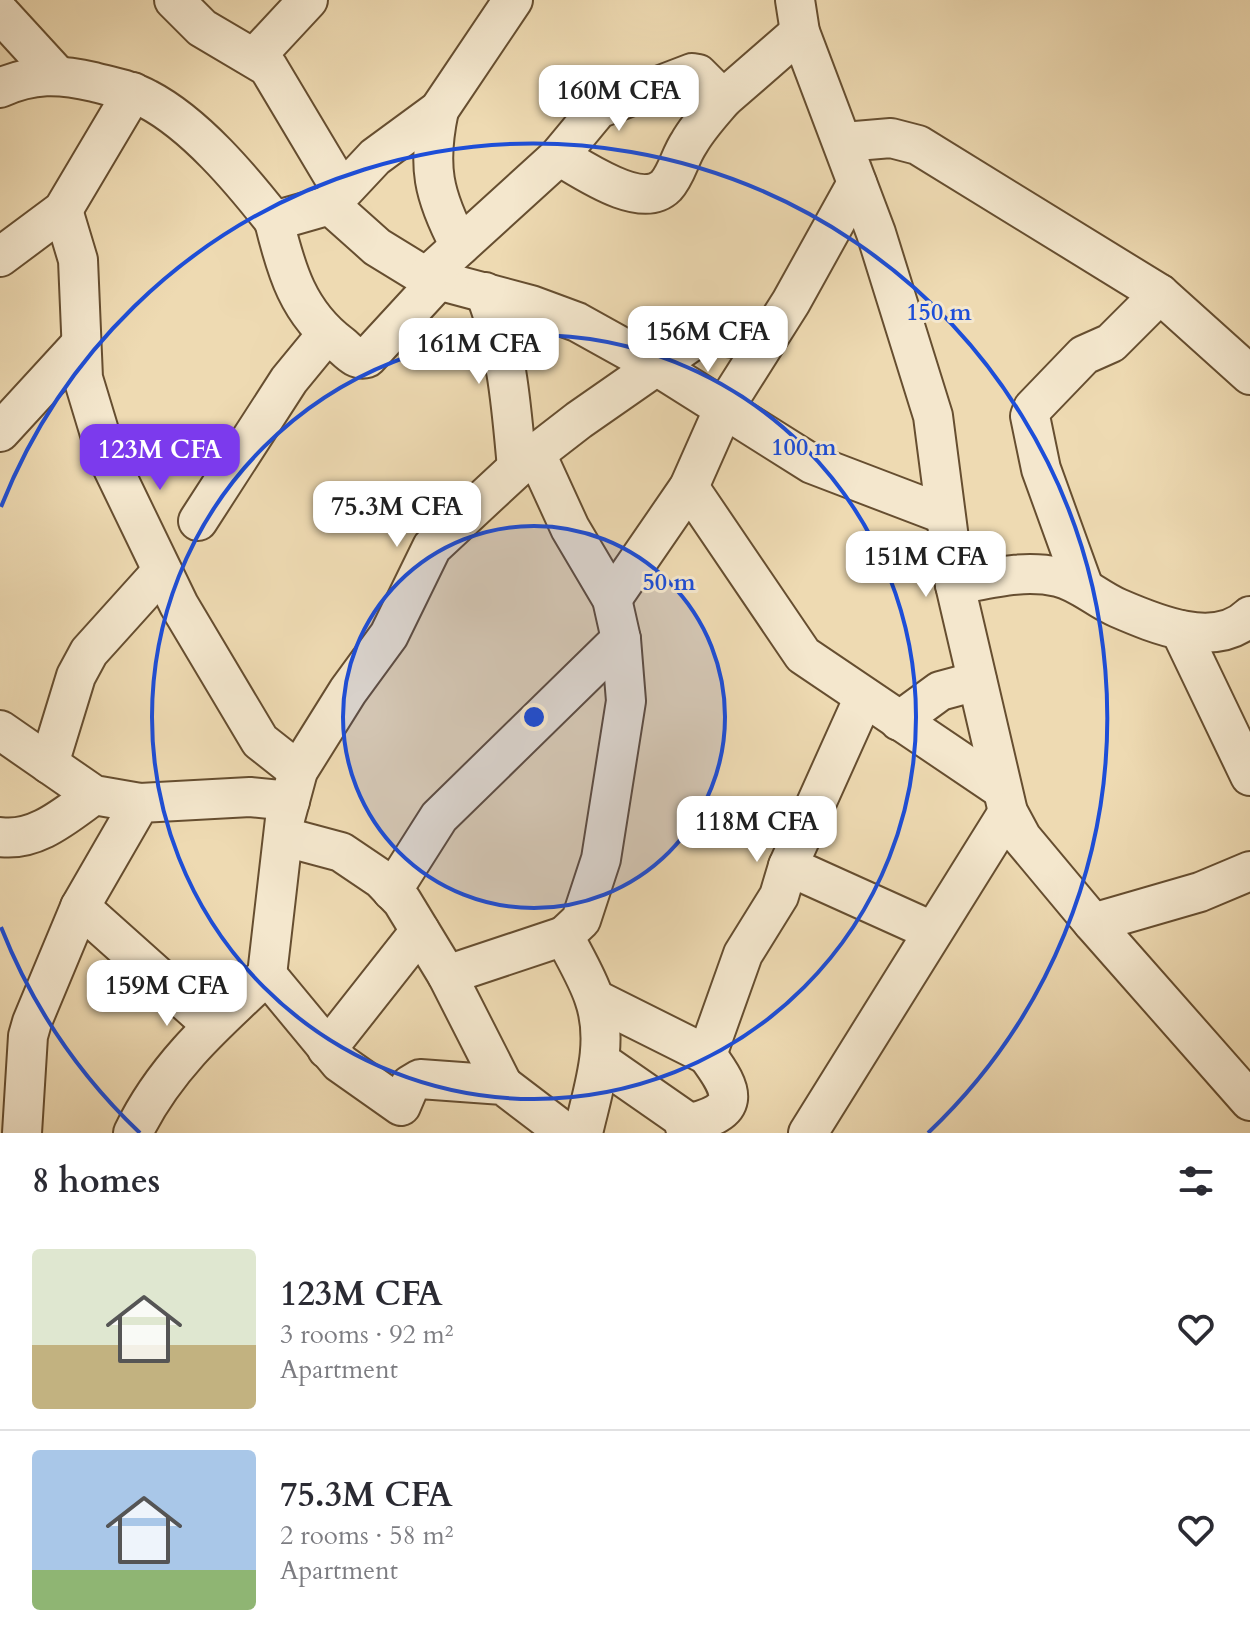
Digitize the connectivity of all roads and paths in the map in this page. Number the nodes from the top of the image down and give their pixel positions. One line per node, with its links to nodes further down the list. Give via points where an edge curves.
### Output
1 (174, 0): 6 (street, via 202,28)
2 (308, 0): 6 (street)
3 (513, 0): 11 (street)
4 (0, 13): 7 (street)
5 (798, 16): 10 (street); 12 (street)
6 (255, 57): 15 (street, via 275,76)
7 (55, 73): 8 (street); 9 (street)
8 (0, 88)
9 (133, 92): 16 (street); 17 (street, via 162,108 240,178)
10 (723, 99): 13 (street, via 692,73 598,109); 13 (street, via 690,139 664,188 655,192 646,195 609,184)
11 (439, 110): 15 (street, via 393,141); 18 (street, via 431,173)
12 (844, 142): 14 (street); 22 (street, via 891,138 918,145)
13 (559, 156): 18 (street)
14 (857, 183): 24 (street); 32 (street, via 933,416)
15 (336, 198): 17 (street); 20 (street, via 377,247)
16 (63, 210): 19 (street); 25 (street, via 78,260)
17 (274, 221): 23 (street, via 287,276)
18 (460, 246): 20 (street)
19 (0, 257)
20 (432, 280): 21 (street); 23 (street, via 367,358 357,358)
21 (485, 292): 26 (street, via 577,322); 30 (street, via 499,327)
22 (1160, 294): 27 (street); 36 (street, via 1111,343 1084,355 1030,416 1041,469)
23 (326, 335): 33 (street, via 289,380)
24 (764, 342): 26 (street, via 702,336); 28 (street)
25 (79, 346): 29 (street); 34 (street, via 106,454)
26 (658, 367): 28 (street); 30 (street)
27 (1250, 375)
28 (724, 408): 31 (street); 32 (street, via 812,464)
29 (0, 432)
30 (527, 462): 37 (street); 50 (street, via 435,542 389,635 341,700)
31 (689, 487): 37 (street); 42 (street, via 803,655)
32 (943, 514): 35 (street)
33 (198, 521)
34 (162, 571): 45 (street, via 89,652 76,676); 50 (street)
35 (955, 585): 36 (street, via 1043,574); 41 (street)
36 (1084, 588): 39 (street, via 1116,607)
37 (612, 599): 40 (street)
38 (1250, 616): 39 (street, via 1224,631)
39 (1180, 630): 46 (street)
40 (621, 639): 54 (street, via 439,817); 59 (street, via 626,701 601,859 581,920)
41 (977, 681): 43 (street, via 940,691); 48 (street)
42 (864, 697): 43 (street); 52 (street)
43 (899, 721): 48 (street)
44 (0, 730): 45 (street)
45 (49, 764): 47 (street)
46 (1250, 776)
47 (94, 795): 49 (street); 51 (street, via 40,831)
48 (1004, 800): 56 (street, via 1022,838); 58 (street)
49 (140, 803): 50 (street, via 250,797); 55 (street)
50 (291, 803): 54 (street, via 341,852); 60 (street)
51 (0, 837)
52 (788, 866): 58 (street); 65 (street, via 779,896 743,954)
53 (1250, 871): 56 (street, via 1200,892)
54 (392, 891): 57 (street)
55 (80, 907): 63 (street); 67 (street)
56 (1093, 923): 68 (street)
57 (420, 931): 61 (street); 64 (street)
58 (932, 931): 72 (street)
59 (564, 936): 61 (street); 62 (street)
60 (267, 975): 63 (street); 64 (street)
61 (447, 975): 69 (street)
62 (595, 999): 65 (street); 66 (street)
63 (212, 1025): 74 (street, via 169,1073)
64 (327, 1049): 70 (street)
65 (707, 1055): 71 (street, via 728,1082 729,1095 717,1113)
66 (600, 1061): 71 (street); 76 (street)
67 (13, 1068): 73 (street)
68 (1245, 1081)
69 (503, 1085): 70 (street, via 420,1079 410,1085); 75 (street)
70 (394, 1120)
71 (687, 1128)
72 (814, 1130)
73 (22, 1133)
74 (133, 1133)
75 (566, 1133)
76 (583, 1133)

